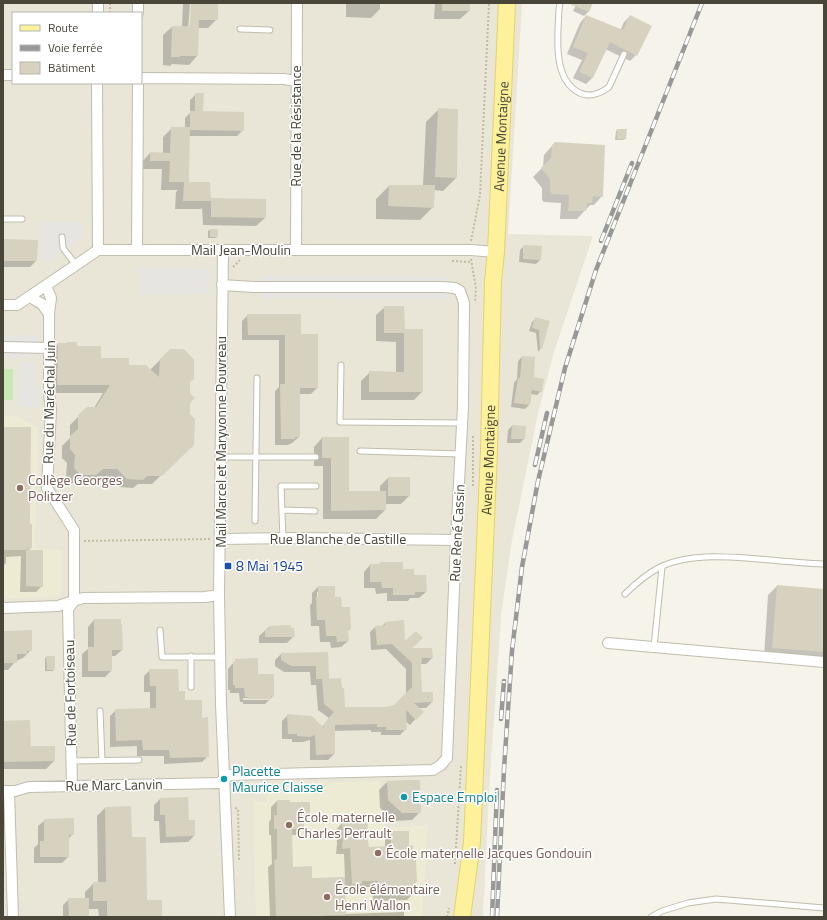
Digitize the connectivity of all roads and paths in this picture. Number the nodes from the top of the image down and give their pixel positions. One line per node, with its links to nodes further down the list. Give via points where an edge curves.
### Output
1 (297, 3): 8 (street, Rue de la Résistance)
2 (507, 3): 18 (main road, Avenue Montaigne)
3 (560, 3): 6 (lane, via 557,49 563,76 572,89 584,96 604,91 609,87)
4 (240, 29): 5 (lane)
5 (270, 30)
6 (624, 54)
7 (142, 78): 8 (street)
8 (296, 81): 17 (street, Rue de la Résistance)
9 (97, 84): 14 (street)
10 (138, 84): 15 (street)
11 (3, 219): 12 (lane)
12 (22, 219)
13 (62, 237): 22 (lane, via 63,248)
14 (98, 250): 15 (street, Mail Jean-Moulin); 22 (street)
15 (137, 250): 16 (street, Mail Jean-Moulin)
16 (223, 250): 17 (street, Mail Jean-Moulin); 23 (street, Mail Marcel et Maryvonne Pouvreau)
17 (296, 250): 18 (street, Mail Jean-Moulin)
18 (496, 252): 70 (main road, Avenue Montaigne, via 472,842)
19 (240, 260): 23 (path, via 232,268)
20 (447, 261): 21 (path)
21 (470, 262)
22 (76, 265): 24 (street)
23 (227, 285): 32 (street, Rue René Cassin, via 455,288 460,291 464,303); 35 (street, Mail Marcel et Maryvonne Pouvreau)
24 (46, 286): 25 (street); 27 (street, Rue du Maréchal Juin, via 51,298)
25 (30, 297): 26 (street, via 17,305); 27 (street, via 42,304)
26 (3, 305)
27 (50, 314): 29 (street, Rue du Maréchal Juin)
28 (3, 347): 29 (street)
29 (49, 348): 45 (street, Rue du Maréchal Juin, via 51,410 47,488 74,530)
30 (341, 365): 32 (lane, via 340,422)
31 (257, 378): 36 (lane)
32 (463, 423): 34 (street, Rue René Cassin)
33 (360, 451): 34 (lane)
34 (461, 454): 44 (street, Rue René Cassin)
35 (221, 457): 36 (lane); 42 (street, Mail Marcel et Maryvonne Pouvreau)
36 (257, 457): 37 (lane); 41 (lane)
37 (316, 457)
38 (316, 486): 39 (lane, via 280,486)
39 (282, 510): 40 (lane); 43 (lane)
40 (315, 511)
41 (255, 521)
42 (220, 539): 43 (street, Rue Blanche de Castille); 45 (path); 48 (street, Mail Marcel et Maryvonne Pouvreau)
43 (283, 539): 44 (street, Rue Blanche de Castille)
44 (456, 540): 63 (street, Rue René Cassin, via 447,758)
45 (73, 542): 50 (street, Rue du Maréchal Juin)
46 (824, 564): 47 (lane, via 727,556 681,560)
47 (662, 567): 49 (lane, via 639,580); 54 (lane)
48 (219, 594): 50 (street, via 204,597 83,598); 56 (street, Mail Marcel et Maryvonne Pouvreau)
49 (625, 594)
50 (74, 601): 51 (street, via 58,606); 62 (street, Rue de Fortoiseau, via 68,609)
51 (3, 608)
52 (160, 630): 55 (lane, via 162,657)
53 (608, 643): 54 (street)
54 (654, 647): 57 (street)
55 (192, 656): 56 (lane); 58 (lane)
56 (221, 657): 64 (street, Mail Marcel et Maryvonne Pouvreau)
57 (824, 662)
58 (191, 687)
59 (100, 711): 60 (lane)
60 (102, 760): 61 (lane); 62 (lane)
61 (139, 760)
62 (71, 761): 65 (street, Rue de Fortoiseau)
63 (434, 770): 64 (street, Rue Marc Lanvin, via 230,775)
64 (224, 779): 65 (street, Rue Marc Lanvin, via 220,783); 69 (street, Mail Marcel et Maryvonne Pouvreau)
65 (72, 786): 66 (street, Rue Marc Lanvin, via 29,787)
66 (6, 791): 68 (street)
67 (824, 908): 71 (lane, via 716,899 688,903)
68 (13, 917)
69 (230, 917)
70 (462, 917)
71 (651, 917)

